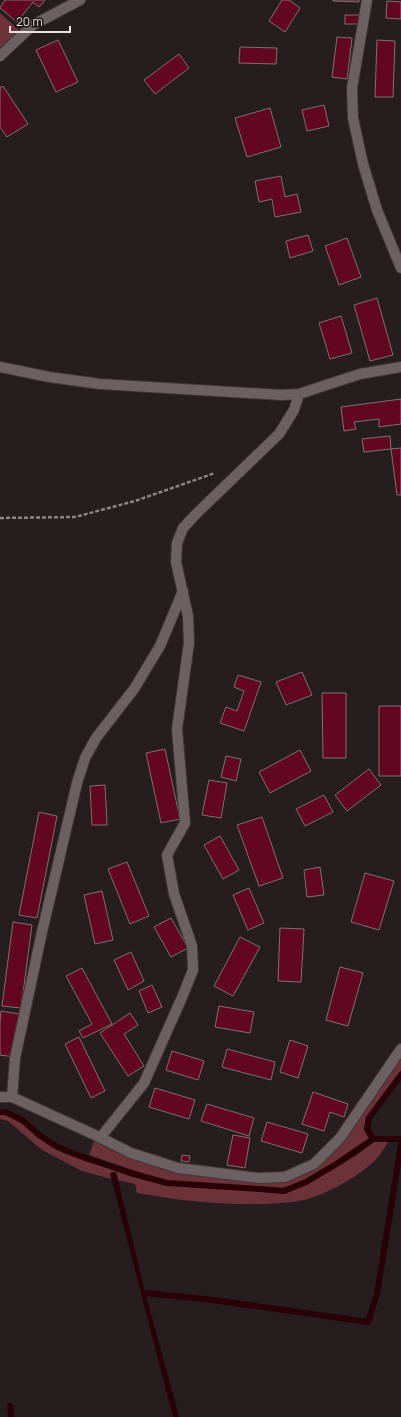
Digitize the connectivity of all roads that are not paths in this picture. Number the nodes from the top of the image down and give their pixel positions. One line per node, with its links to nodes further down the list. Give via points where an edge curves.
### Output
1 (80, 0): 3 (street, via 33,25)
2 (367, 0): 4 (street, via 352,88 353,118 377,210)
3 (0, 56)
4 (401, 268)
5 (0, 367): 7 (street, via 100,384)
6 (401, 367): 7 (street, via 360,374)
7 (299, 394): 8 (street, via 294,410 279,434 183,528 177,544 176,562)
8 (183, 591): 11 (street, via 160,646 134,689 96,738 83,764 42,932 15,1058); 12 (street, via 188,616 189,643 177,729 185,823 167,855 174,894 192,946 193,970 144,1083)
9 (401, 1049): 12 (street, via 340,1138 314,1164 285,1177 258,1178 178,1168 131,1154)
10 (0, 1097): 11 (street)
11 (12, 1097): 12 (street)
12 (100, 1138)

